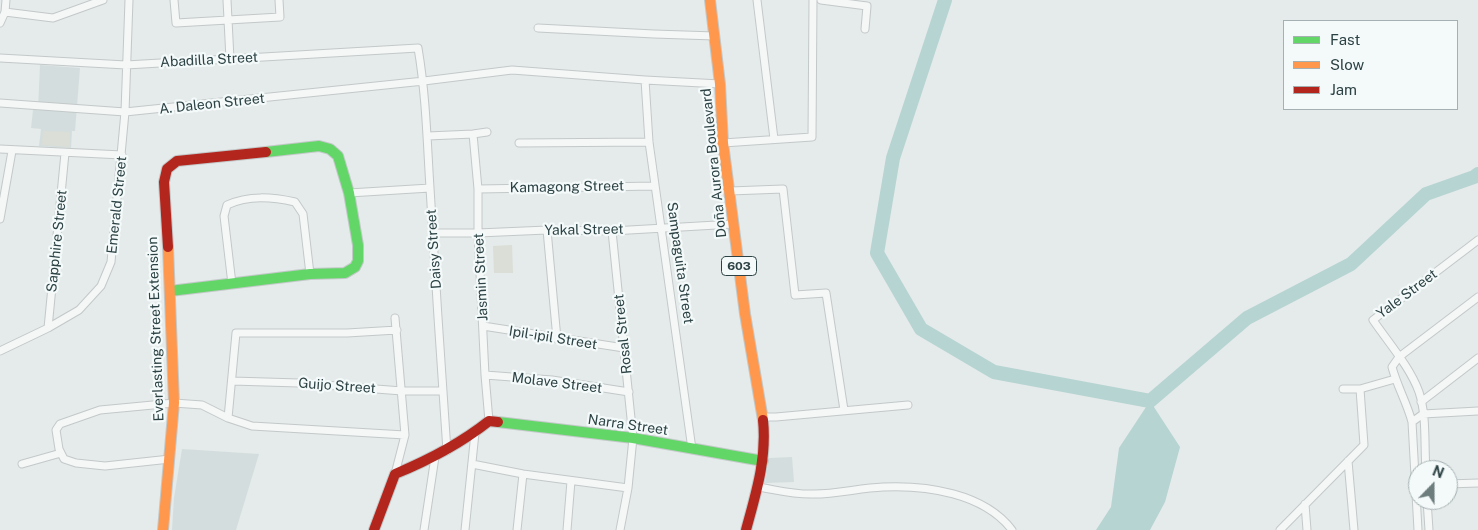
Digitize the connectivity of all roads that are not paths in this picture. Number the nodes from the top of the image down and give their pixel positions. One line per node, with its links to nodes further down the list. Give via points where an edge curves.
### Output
1 (6, 0): 11 (street)
2 (103, 0): 11 (street, via 53,18)
3 (129, 0): 20 (street, Emerald Street)
4 (174, 0): 12 (street, via 176,23)
5 (227, 0): 12 (street)
6 (279, 0): 12 (street, via 280,17)
7 (710, 0): 16 (street, Doña Aurora Boulevard / 603)
8 (757, 0): 29 (street)
9 (813, 0): 29 (street, via 812,136)
10 (821, 0): 15 (street, via 867,6)
11 (5, 12): 13 (street)
12 (228, 20): 19 (street)
13 (0, 23)
14 (538, 28): 16 (street)
15 (864, 29)
16 (715, 36): 23 (street, Doña Aurora Boulevard / 603)
17 (418, 48): 19 (street, Abadilla Street); 22 (street, Daisy Street)
18 (0, 58): 20 (street, Abadilla Street)
19 (230, 59): 20 (street, Abadilla Street)
20 (126, 65): 25 (street, Emerald Street)
21 (645, 80): 22 (street, A. Daleon Street, via 512,70); 23 (street, A. Daleon Street); 30 (street, Sampaguita Street)
22 (424, 81): 25 (street, A. Daleon Street); 28 (street, Daisy Street)
23 (720, 84): 31 (street, Doña Aurora Boulevard / 603)
24 (0, 103): 25 (street, A. Daleon Street)
25 (125, 112): 36 (street, Emerald Street)
26 (487, 132): 27 (street)
27 (473, 134): 28 (street); 39 (street, Jasmin Street)
28 (428, 136): 38 (street, Daisy Street)
29 (774, 139): 31 (street)
30 (649, 142): 32 (street); 37 (street, Sampaguita Street)
31 (724, 142): 40 (street, Doña Aurora Boulevard / 603)
32 (519, 143)
33 (0, 149): 34 (street)
34 (12, 151): 35 (street); 42 (street)
35 (65, 153): 36 (street); 56 (street, Sapphire Street)
36 (122, 155): 56 (street, Emerald Street, via 111,262 101,286 79,310)
37 (655, 186): 39 (street, Kamagong Street); 44 (street, Sampaguita Street)
38 (430, 188): 41 (street); 47 (street, Daisy Street)
39 (478, 189): 48 (street, Jasmin Street)
40 (730, 191): 43 (street, Doña Aurora Boulevard / 603); 74 (street, via 783,190 795,295 826,293)
41 (349, 192): 50 (street, via 358,261 345,273); 52 (street, Everlasting Street Extension, via 338,156 319,146 177,161 167,169 164,182)
42 (0, 219)
43 (734, 224): 44 (street, Yakal Street); 77 (street, Doña Aurora Boulevard / 603)
44 (662, 228): 46 (street, Yakal Street); 84 (street, Sampaguita Street)
45 (547, 230): 46 (street, Yakal Street); 48 (street, Yakal Street); 58 (street)
46 (612, 231): 59 (street, Rosal Street)
47 (434, 233): 48 (street, Yakal Street); 69 (street, Daisy Street)
48 (478, 233): 55 (street, Jasmin Street)
49 (1478, 240): 61 (street, Yale Street, via 1373,320)
50 (310, 274): 51 (street); 51 (street, via 303,214 295,202 258,197 227,205 224,216)
51 (232, 284): 52 (street)
52 (170, 291): 72 (street, Everlasting Street Extension)
53 (1478, 296): 61 (street)
54 (395, 318): 57 (street)
55 (483, 326): 58 (street, Ipil-ipil Street); 63 (street, Jasmin Street)
56 (48, 328): 60 (street, Emerald Street)
57 (397, 330): 65 (street, via 236,333); 68 (street)
58 (557, 339): 59 (street, Ipil-ipil Street)
59 (624, 348): 70 (street, Rosal Street)
60 (0, 350)
61 (1399, 357): 64 (street, via 1392,367); 71 (street, via 1412,376)
62 (1478, 358): 71 (street)
63 (485, 375): 70 (street, Molave Street, via 552,380); 79 (street, Jasmin Street)
64 (1395, 379): 67 (street); 80 (street)
65 (232, 381): 68 (street, Guijo Street); 78 (street)
66 (1343, 389): 67 (street)
67 (1360, 389): 90 (street, via 1364,445)
68 (402, 391): 69 (street, Guijo Street); 82 (street)
69 (443, 391): 85 (street, Daisy Street)
70 (629, 392): 83 (street, Rosal Street)
71 (1421, 402): 76 (street)
72 (174, 403): 78 (street, via 202,405); 86 (street, via 100,410 60,424 56,430); 88 (street, Everlasting Street Extension)
73 (908, 404): 74 (street)
74 (844, 410): 77 (street)
75 (1478, 411): 76 (street)
76 (1423, 414): 80 (street); 89 (street)
77 (763, 417): 91 (street, Doña Aurora Boulevard / 603)
78 (228, 418): 82 (street, via 252,426)
79 (489, 421): 81 (street); 83 (street, Narra Street)
80 (1412, 422): 115 (street)
81 (475, 433): 85 (street); 93 (street)
82 (406, 435): 94 (street)
83 (633, 438): 84 (street, Narra Street); 100 (street, Rosal Street)
84 (692, 449): 91 (street, Narra Street)
85 (447, 450): 87 (street)
86 (60, 453): 88 (street, via 64,459 76,463 106,466); 92 (street)
87 (435, 457): 94 (street); 105 (street)
88 (170, 458): 103 (street, Everlasting Street Extension)
89 (1425, 460)
90 (1348, 461): 101 (street); 114 (street)
91 (763, 462): 99 (street, Doña Aurora Boulevard / 603)
92 (22, 464)
93 (472, 464): 95 (street); 106 (street)
94 (395, 474): 104 (street)
95 (523, 474): 96 (street); 107 (street)
96 (571, 481): 100 (street); 108 (street)
97 (1478, 482): 98 (street)
98 (1458, 483)
99 (758, 487): 110 (street, Doña Aurora Boulevard / 603); 111 (street, via 794,494 883,487 955,494 989,509)
100 (628, 488): 109 (street, Rosal Street)
101 (1305, 504): 112 (street); 113 (street)
102 (1428, 510): 116 (street)
103 (163, 530)
104 (374, 530)
105 (424, 530)
106 (465, 530)
107 (517, 530)
108 (567, 530)
109 (620, 530)
110 (746, 530)
111 (1012, 530)
112 (1280, 530)
113 (1307, 530)
114 (1354, 530)
115 (1418, 530)
116 (1429, 530)

